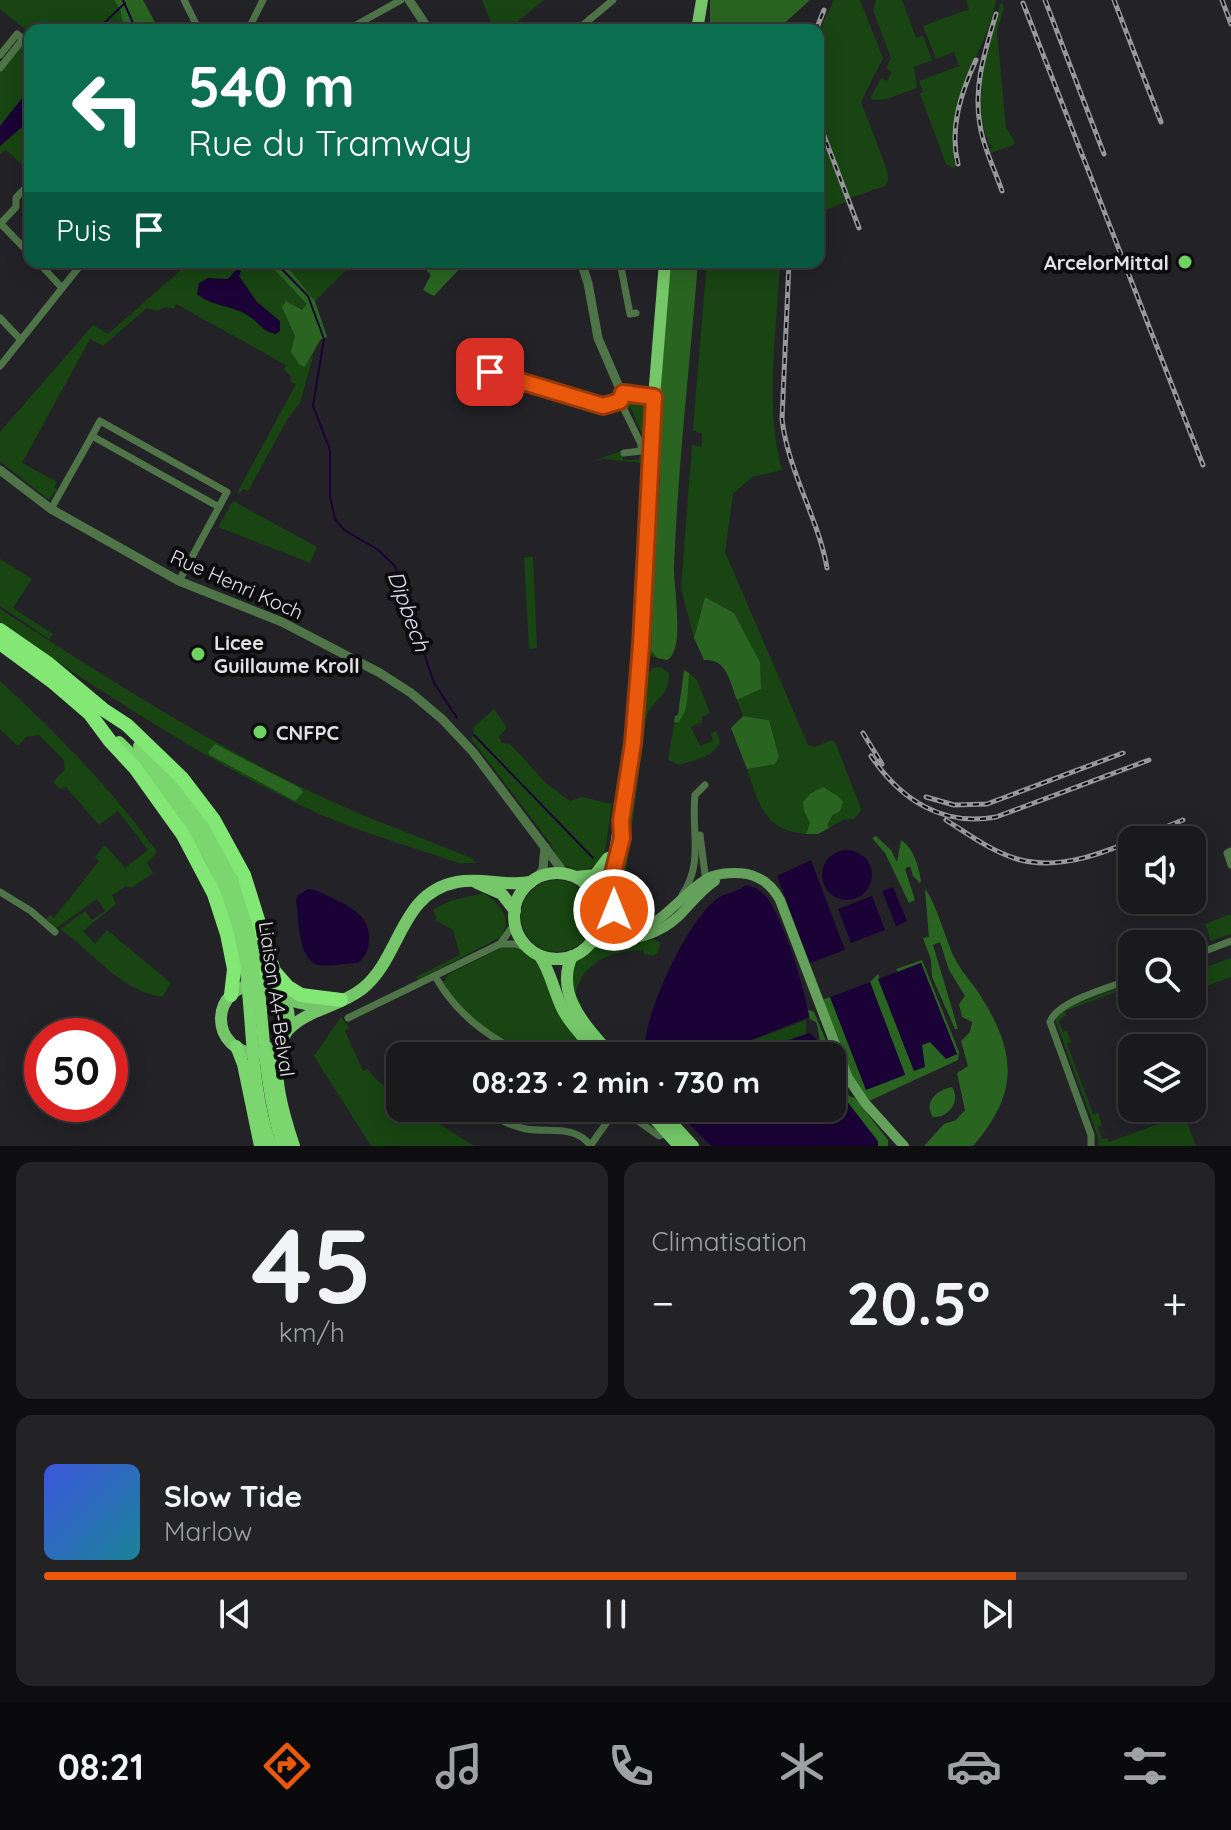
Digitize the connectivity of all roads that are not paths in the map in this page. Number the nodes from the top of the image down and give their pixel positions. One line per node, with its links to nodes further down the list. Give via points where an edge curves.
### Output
1 (184, 0): 7 (street)
2 (263, 0): 8 (street)
3 (401, 0): 9 (street)
4 (409, 0): 10 (street)
5 (613, 0): 11 (street)
6 (702, 0): 12 (main road)
7 (196, 24)
8 (251, 24)
9 (358, 24)
10 (425, 24)
11 (584, 24)
12 (698, 24)
13 (0, 55): 14 (street, via 17,34 23,39)
14 (0, 68)
15 (24, 189): 16 (street)
16 (0, 223): 17 (street)
17 (24, 248)
18 (44, 268): 23 (street)
19 (78, 268): 23 (street)
20 (583, 268): 30 (street, via 598,338)
21 (621, 268): 24 (street, via 630,314)
22 (665, 268): 29 (main road)
23 (62, 288): 26 (street)
24 (636, 313)
25 (0, 318): 26 (street)
26 (21, 340): 28 (street)
27 (461, 364): 30 (street, via 603,406)
28 (0, 366)
29 (654, 397): 30 (street); 40 (main road)
30 (623, 401): 32 (street, via 641,451)
31 (92, 436): 34 (street); 34 (street, via 100,421 227,492); 35 (street)
32 (624, 453)
33 (0, 470): 35 (street, Rue Henri Koch)
34 (219, 507): 36 (street)
35 (51, 509): 36 (street, Rue Henri Koch)
36 (179, 581): 44 (street, Rue Henri Koch, via 282,622 411,693 473,752)
37 (0, 630): 39 (highway, via 49,664)
38 (0, 643): 39 (highway)
39 (97, 712): 61 (highway, via 127,725 182,778 214,820 244,875); 67 (highway, via 110,741 197,858 227,934 234,969); 77 (highway, Liaison A4-Belval, via 167,776 219,850 246,916)
40 (634, 718): 43 (main road); 48 (main road, via 607,862 595,875)
41 (705, 785): 42 (street)
42 (694, 802): 49 (street); 55 (street, via 693,874)
43 (621, 821): 53 (main road); 56 (main road, via 610,896 618,918)
44 (545, 847): 48 (street, Rue Henri Koch); 51 (street, via 543,869)
45 (1231, 851): 46 (street)
46 (1231, 865)
47 (727, 874): 49 (main road); 55 (main road); 91 (main road, via 755,876 777,894 848,1078)
48 (571, 876): 51 (main road, via 555,873); 53 (main road, via 594,894)
49 (707, 879): 55 (main road)
50 (469, 880): 51 (main road, via 515,885); 54 (main road, via 502,894); 69 (main road, via 438,888 422,899 374,979)
51 (534, 880): 54 (main road, via 522,891)
52 (0, 892): 57 (street)
53 (599, 910): 56 (main road, via 613,928); 59 (main road)
54 (515, 917): 60 (street); 63 (main road, via 523,942)
55 (665, 921): 56 (main road); 59 (main road, via 640,939)
56 (632, 930)
57 (55, 932)
58 (1231, 941): 62 (street)
59 (591, 943): 64 (main road)
60 (500, 944): 63 (street); 65 (street)
61 (266, 949): 68 (highway, via 267,972); 69 (highway, via 274,971 293,991)
62 (1206, 951)
63 (535, 952): 64 (main road, via 551,958); 73 (main road, via 549,969 568,1018)
64 (572, 956): 74 (main road, via 566,990)
65 (435, 976): 70 (street); 72 (street, via 466,1018)
66 (1118, 985): 92 (street, via 1061,1007 1050,1022)
67 (231, 995): 68 (main road, via 253,985); 76 (main road, via 222,1015 227,1037)
68 (280, 996): 69 (main road, via 305,1004); 71 (main road, via 289,1020)
69 (341, 1000): 71 (main road)
70 (348, 1018)
71 (287, 1031): 75 (main road)
72 (504, 1042)
73 (588, 1042)
74 (601, 1042)
75 (278, 1043): 76 (main road, via 255,1052); 87 (highway, via 276,1072)
76 (236, 1046): 84 (highway)
77 (259, 1064): 85 (highway, Liaison A4-Belval); 86 (highway, Liaison A4-Belval)
78 (507, 1122): 88 (street, via 580,1135)
79 (608, 1122): 88 (street)
80 (638, 1122): 83 (street, via 659,1136)
81 (658, 1122): 83 (main road)
82 (671, 1122): 90 (main road)
83 (668, 1133): 89 (main road)
84 (260, 1146)
85 (271, 1146)
86 (283, 1146)
87 (294, 1146)
88 (590, 1146)
89 (679, 1146)
90 (693, 1146)
91 (904, 1146)
92 (1091, 1146)

